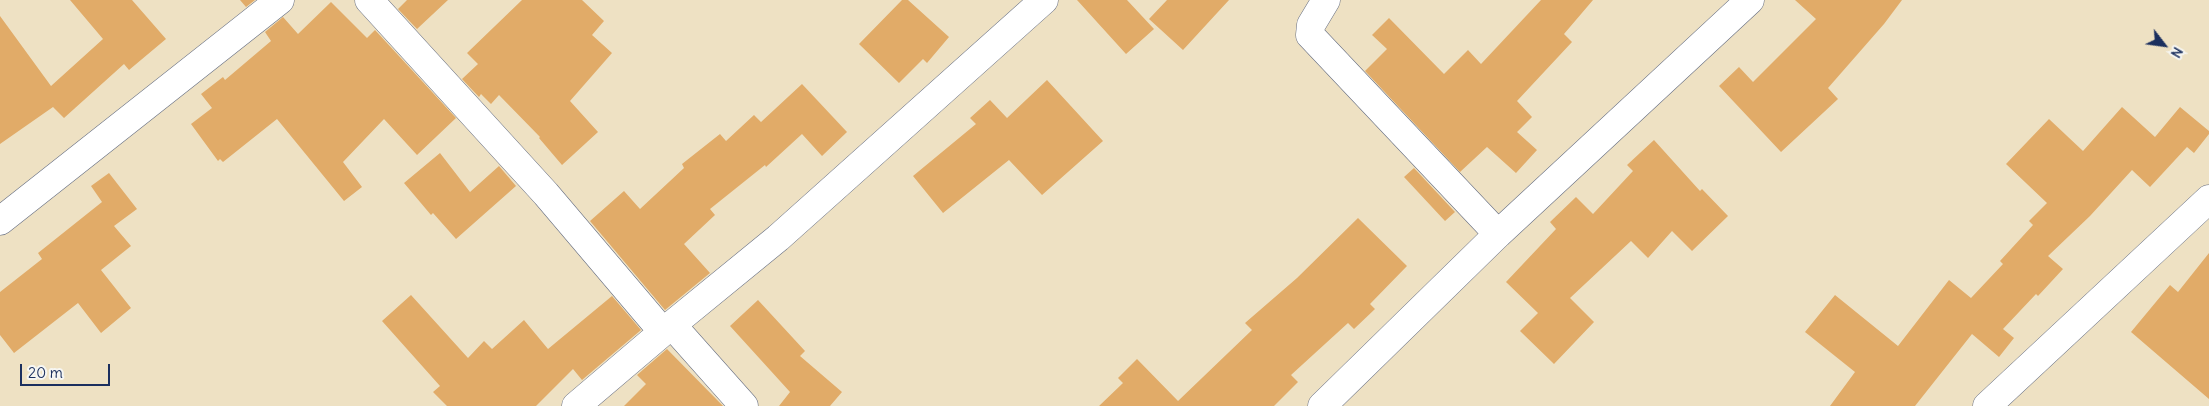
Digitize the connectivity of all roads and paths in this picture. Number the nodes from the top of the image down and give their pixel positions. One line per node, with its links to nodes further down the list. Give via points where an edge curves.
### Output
1 (280, 0): 7 (street)
2 (369, 0): 9 (street)
3 (1044, 0): 9 (street, via 778,238)
4 (1326, 0): 8 (street, via 1311,25 1310,35)
5 (1750, 0): 8 (street)
6 (2209, 199): 13 (street)
7 (0, 221)
8 (1498, 234): 12 (street)
9 (667, 328): 10 (street); 11 (street)
10 (576, 406)
11 (744, 406)
12 (1322, 406)
13 (1987, 406)

